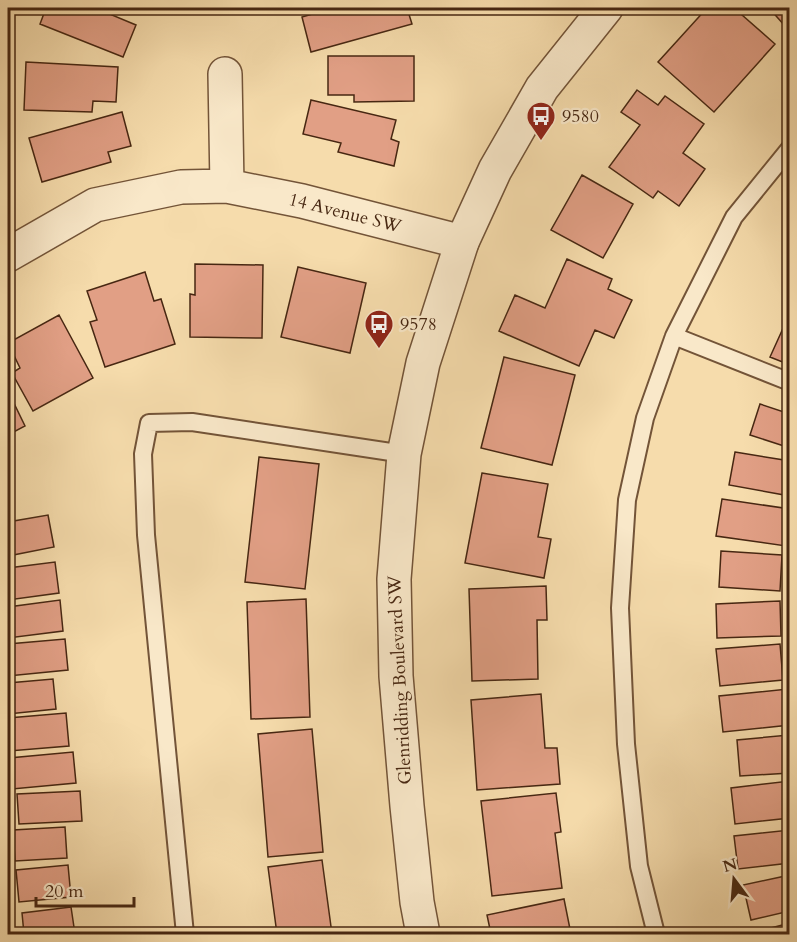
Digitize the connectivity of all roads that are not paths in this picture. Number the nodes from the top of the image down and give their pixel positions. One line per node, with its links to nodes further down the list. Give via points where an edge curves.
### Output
1 (606, 8): 5 (street, Glenridding Boulevard SW, via 542,88 495,170)
2 (225, 74): 4 (street)
3 (789, 148): 7 (lane, via 734,217)
4 (227, 186): 5 (street, 14 Avenue SW); 6 (street, 14 Avenue SW, via 181,187 95,205)
5 (462, 242): 9 (street, Glenridding Boulevard SW, via 423,363)
6 (8, 255)
7 (674, 336): 8 (lane); 12 (lane, via 645,418 627,500 620,608 630,788 639,866)
8 (789, 381)
9 (404, 454): 10 (lane, via 192,422 149,423 143,454 146,535); 11 (street, Glenridding Boulevard SW, via 394,579 396,676)
10 (185, 934)
11 (423, 934)
12 (656, 934)

